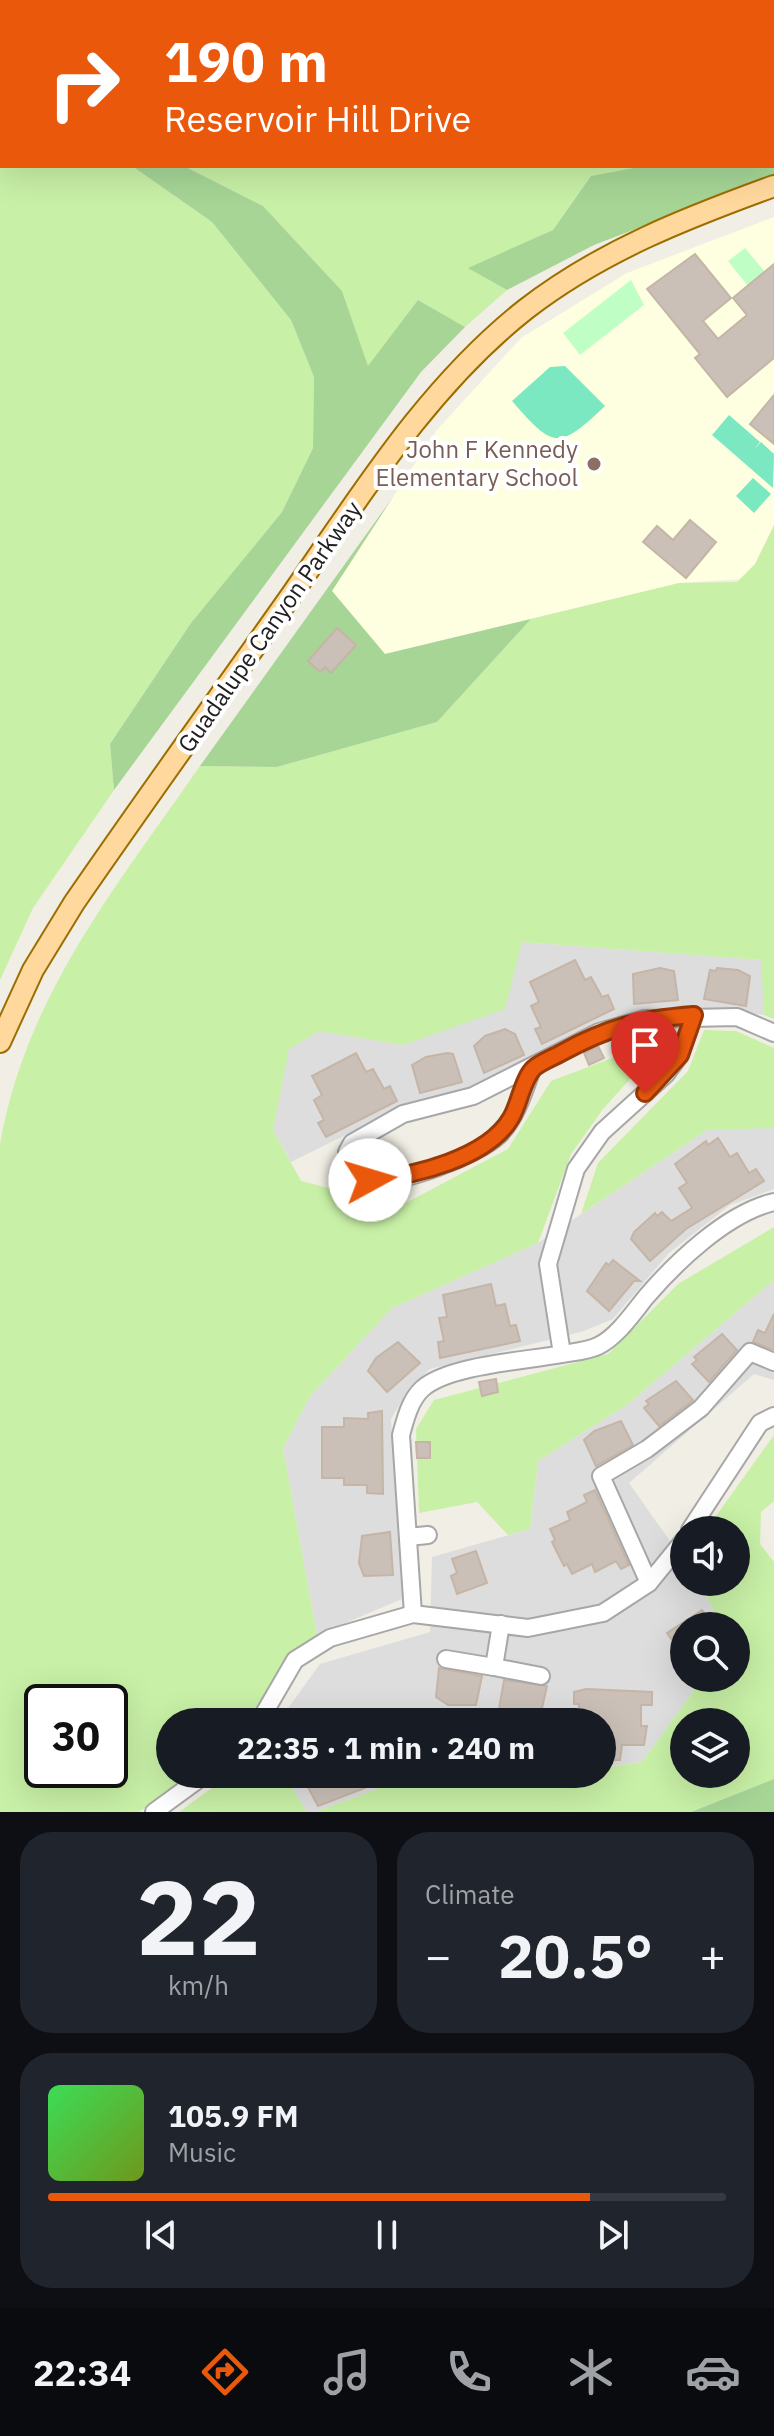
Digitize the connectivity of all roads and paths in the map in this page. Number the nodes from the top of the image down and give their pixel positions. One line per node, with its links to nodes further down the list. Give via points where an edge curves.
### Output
1 (774, 186): 4 (main road, Guadalupe Canyon Parkway, via 667,226 587,267 514,319 450,379 387,460 69,911 26,983)
2 (694, 1015): 3 (street, via 737,1017); 5 (street, via 644,1019 599,1032); 7 (street, via 680,1055 666,1074 602,1132 576,1169 548,1264)
3 (774, 1033)
4 (0, 1042)
5 (532, 1069): 5 (street, via 473,1096 403,1114 365,1135 347,1152 354,1170 370,1180 407,1177 452,1161 497,1136 510,1120)
6 (774, 1202): 7 (street, via 702,1242 598,1346)
7 (562, 1354): 12 (street, via 447,1375 421,1390 401,1435)
8 (774, 1362): 14 (street, via 750,1352 701,1408 601,1476)
9 (774, 1416): 10 (street, via 760,1423)
10 (699, 1516)
11 (428, 1535): 12 (street)
12 (408, 1537): 15 (street)
13 (670, 1557): 14 (street)
14 (649, 1583): 16 (street, via 603,1613 528,1628)
15 (413, 1614): 16 (street); 20 (street, via 330,1638 295,1660)
16 (510, 1621): 18 (street)
17 (446, 1659): 18 (street)
18 (494, 1667): 19 (street)
19 (541, 1676)
20 (267, 1708)
21 (187, 1788): 22 (street)
22 (154, 1812)

